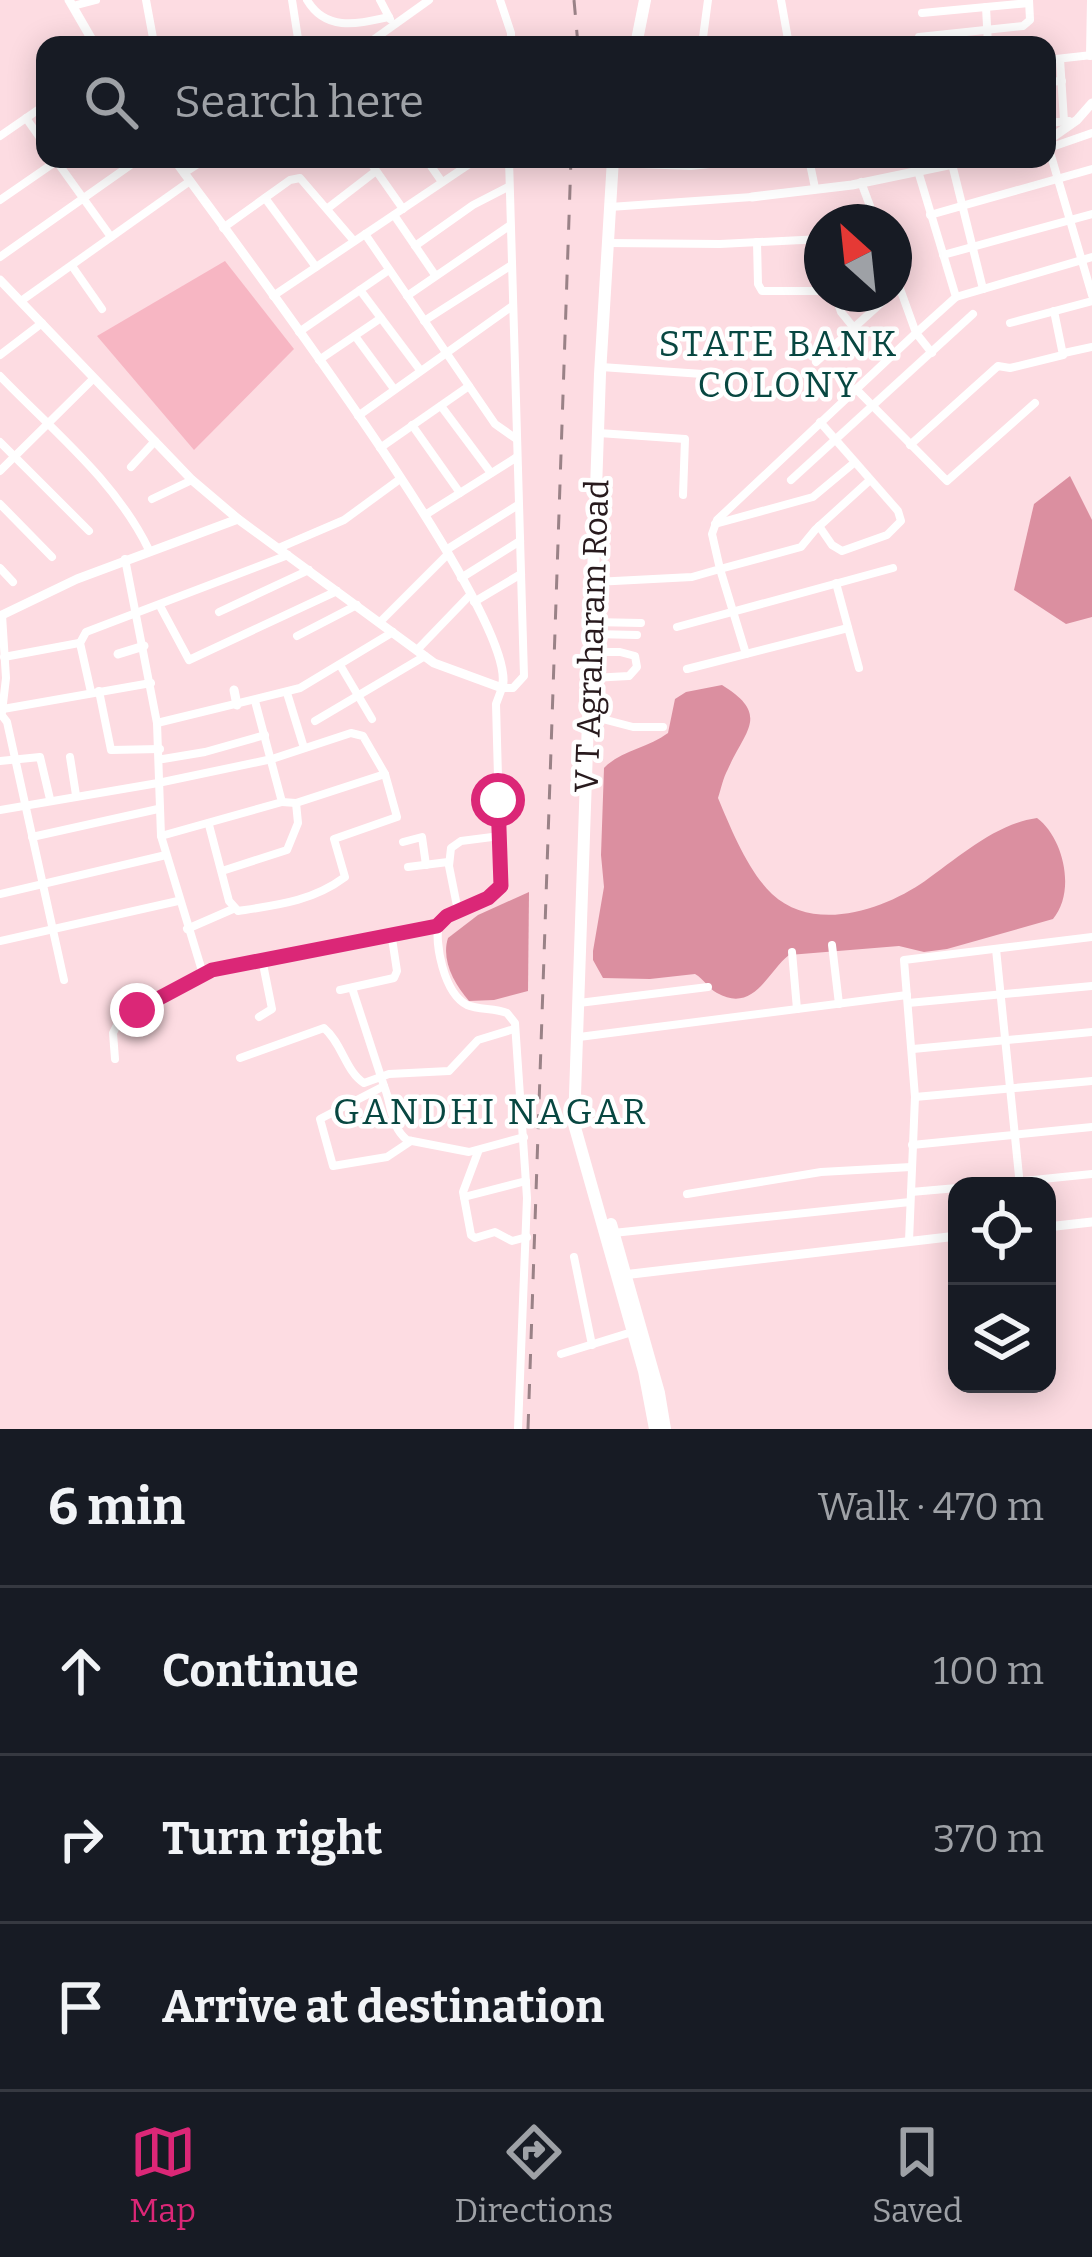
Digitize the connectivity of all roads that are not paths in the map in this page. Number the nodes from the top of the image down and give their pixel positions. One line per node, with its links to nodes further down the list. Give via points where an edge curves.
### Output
1 (97, 0): 13 (street)
2 (146, 0): 19 (street)
3 (292, 0): 20 (street)
4 (308, 0): 16 (street, via 316,15 347,26)
5 (380, 0): 16 (street)
6 (429, 0): 16 (street)
7 (500, 0): 22 (street)
8 (645, 0): 23 (main road)
9 (708, 0): 24 (street)
10 (781, 0): 25 (street)
11 (1091, 0): 28 (street)
12 (1029, 2): 14 (street); 17 (street, via 1026,24)
13 (71, 3): 18 (street)
14 (986, 7): 15 (street); 17 (street)
15 (922, 13)
16 (391, 21): 21 (street)
17 (988, 29): 26 (street); 27 (street)
18 (90, 36)
19 (154, 36)
20 (298, 36)
21 (375, 36)
22 (511, 36)
23 (638, 36)
24 (703, 36)
25 (787, 36)
26 (928, 36)
27 (988, 36)
28 (1091, 56): 29 (street)
29 (1060, 58): 30 (street); 32 (street)
30 (1056, 59)
31 (1056, 81): 32 (street)
32 (1062, 81): 36 (street)
33 (1092, 103): 36 (street)
34 (36, 111): 35 (street)
35 (26, 118): 38 (street); 40 (street)
36 (1071, 121): 37 (street); 41 (street)
37 (1056, 122)
38 (36, 132)
39 (1092, 133): 42 (street)
40 (0, 136)
41 (1056, 136)
42 (1056, 142)
43 (46, 168): 69 (street)
44 (63, 168): 68 (street)
45 (127, 168): 68 (street)
46 (180, 168): 60 (street)
47 (196, 168): 60 (street)
48 (374, 168): 58 (street)
49 (432, 168): 62 (street)
50 (463, 168): 62 (street)
51 (509, 168): 64 (street)
52 (613, 168): 72 (main road, V T Agraharam Road)
53 (811, 168): 65 (street)
54 (932, 168): 59 (street)
55 (953, 168): 71 (street)
56 (1055, 168): 61 (street)
57 (1092, 169): 61 (street)
58 (376, 171): 73 (street); 74 (street)
59 (917, 171): 63 (street); 76 (street)
60 (187, 177): 79 (street); 81 (street)
61 (1058, 178): 71 (street); 77 (street)
62 (442, 182): 74 (street)
63 (862, 182): 65 (street); 70 (street)
64 (508, 188): 78 (street); 86 (street)
65 (815, 188): 66 (street)
66 (752, 197): 72 (street)
67 (266, 198): 73 (street, via 300,178); 79 (street); 94 (street)
68 (84, 199): 81 (street); 90 (street)
69 (0, 200)
70 (870, 204)
71 (962, 206): 76 (street); 87 (street)
72 (610, 207): 85 (main road, V T Agraharam Road)
73 (328, 208): 83 (street)
74 (399, 212): 80 (street); 86 (street)
75 (1092, 214): 77 (street)
76 (930, 215): 88 (street)
77 (1070, 220): 87 (street); 91 (street)
78 (508, 226): 93 (street); 96 (street)
79 (223, 228): 102 (street)
80 (365, 234): 83 (street); 95 (street)
81 (111, 237): 92 (street)
82 (804, 240): 84 (street)
83 (354, 241): 94 (street)
84 (758, 242): 85 (street); 100 (street, via 762,291)
85 (608, 243): 128 (main road, V T Agraharam Road)
86 (415, 246): 96 (street)
87 (972, 247): 88 (street); 99 (street)
88 (943, 255): 103 (street)
89 (1092, 256): 91 (street)
90 (0, 257)
91 (1081, 260): 99 (street); 104 (street)
92 (72, 265): 105 (street); 107 (street)
93 (510, 266): 106 (street); 114 (street)
94 (316, 267): 102 (street)
95 (389, 270): 98 (street); 101 (street)
96 (435, 275): 101 (street)
97 (0, 280): 105 (street)
98 (360, 290): 113 (street); 118 (street)
99 (983, 290): 103 (street)
100 (804, 291)
101 (407, 296): 114 (street)
102 (272, 297): 118 (street)
103 (956, 297): 119 (street)
104 (1092, 298): 108 (street)
105 (21, 301): 115 (street)
106 (512, 307): 122 (street); 144 (street)
107 (102, 309)
108 (1054, 311): 116 (street); 124 (street)
109 (843, 312): 117 (street)
110 (871, 312): 117 (street)
111 (905, 312): 119 (street)
112 (973, 314): 123 (street)
113 (381, 318): 120 (street); 129 (street)
114 (424, 321): 122 (street)
115 (42, 322): 125 (street); 132 (street)
116 (1010, 323)
117 (854, 328): 127 (street)
118 (298, 332): 126 (street)
119 (916, 333): 123 (street); 135 (street)
120 (355, 336): 126 (street); 134 (street)
121 (1092, 346): 124 (street)
122 (445, 352): 129 (street); 133 (street)
123 (932, 353): 138 (street)
124 (1064, 353): 148 (street, via 998,366)
125 (0, 355)
126 (318, 361): 139 (street)
127 (816, 362)
128 (601, 367): 130 (street); 143 (main road, V T Agraharam Road)
129 (420, 371): 134 (street)
130 (717, 375)
131 (0, 376): 141 (street)
132 (93, 380): 141 (street); 146 (street)
133 (469, 386): 137 (street); 144 (street)
134 (394, 389): 139 (street)
135 (856, 389): 138 (street); 140 (street)
136 (1035, 403): 148 (street, via 949,481)
137 (441, 406): 142 (street); 155 (street)
138 (874, 407): 145 (street); 148 (street)
139 (358, 416): 149 (street)
140 (820, 422): 145 (street); 167 (street)
141 (47, 425): 150 (street); 171 (street, via 127,509)
142 (412, 425): 149 (street); 160 (street)
143 (599, 433): 161 (street, via 685,439); 183 (main road, V T Agraharam Road)
144 (516, 439): 151 (street)
145 (836, 440): 152 (street); 159 (street)
146 (155, 441): 153 (street); 157 (street)
147 (0, 442): 150 (street)
148 (910, 445)
149 (380, 448): 156 (street)
150 (14, 457): 154 (street); 169 (street)
151 (517, 457): 155 (street); 164 (street)
152 (855, 462): 158 (street); 167 (street, via 813,497)
153 (131, 467)
154 (0, 470)
155 (491, 473): 160 (street)
156 (400, 478): 165 (street); 172 (street)
157 (192, 480): 162 (street); 166 (street)
158 (870, 480): 168 (street); 168 (street, via 899,514 893,530 842,551)
159 (791, 481)
160 (460, 493): 165 (street)
161 (683, 495)
162 (152, 499)
163 (0, 504): 174 (street)
164 (518, 505): 170 (street); 173 (street)
165 (425, 515): 173 (street)
166 (238, 519): 171 (street); 172 (street)
167 (714, 525): 178 (street)
168 (819, 526): 178 (street, via 801,547)
169 (89, 531)
170 (520, 541): 180 (street); 181 (street)
171 (149, 550): 175 (street)
172 (285, 550): 179 (street); 188 (street)
173 (447, 552): 181 (street); 193 (street)
174 (52, 557)
175 (125, 560): 191 (street); 192 (street)
176 (0, 568): 182 (street)
177 (893, 568): 184 (street)
178 (720, 569): 183 (street); 189 (street)
179 (309, 570): 185 (street); 190 (street)
180 (521, 574): 186 (street); 213 (street, via 524,676)
181 (460, 578): 186 (street)
182 (13, 582)
183 (595, 582): 195 (main road, V T Agraharam Road)
184 (836, 583): 189 (street); 197 (street)
185 (337, 591): 187 (street); 188 (street, via 189,660)
186 (472, 598): 204 (street); 213 (street, via 504,668)
187 (357, 605): 193 (street); 200 (street)
188 (160, 606): 191 (street)
189 (733, 611): 196 (street); 205 (street)
190 (220, 612)
191 (138, 614): 201 (street, via 92,629); 202 (street)
192 (1, 615): 207 (street)
193 (380, 622): 198 (street)
194 (641, 623): 195 (street)
195 (593, 628): 199 (street); 203 (main road, V T Agraharam Road)
196 (676, 628)
197 (848, 628): 205 (street); 209 (street)
198 (393, 632): 204 (street); 208 (street)
199 (638, 635)
200 (297, 636)
201 (80, 643): 207 (street); 215 (street)
202 (144, 646): 206 (street); 212 (street)
203 (593, 652): 211 (main road, V T Agraharam Road); 211 (street, via 632,654 637,667 629,676)
204 (421, 653): 213 (street); 217 (street)
205 (746, 653): 210 (street)
206 (118, 654)
207 (4, 657): 220 (street)
208 (340, 665): 216 (street); 217 (street)
209 (859, 668)
210 (687, 669)
211 (592, 678): 221 (main road, V T Agraharam Road)
212 (151, 683): 215 (street); 224 (street)
213 (502, 688): 244 (street, via 495,714)
214 (234, 689): 219 (street)
215 (95, 692): 220 (street); 228 (street, via 111,750)
216 (287, 692): 218 (street); 227 (street)
217 (358, 696): 222 (street); 223 (street)
218 (255, 701): 219 (street); 226 (street)
219 (237, 705): 224 (street)
220 (2, 712): 230 (street)
221 (591, 716): 225 (street); 275 (main road, V T Agraharam Road)
222 (372, 719)
223 (316, 721)
224 (157, 723): 228 (street)
225 (663, 727)
226 (265, 735): 228 (street, via 206,752); 231 (street)
227 (304, 749): 231 (street); 233 (street, via 359,734)
228 (162, 754): 234 (street)
229 (70, 757): 235 (street)
230 (14, 758): 232 (street); 236 (street, via 40,757); 239 (street)
231 (272, 759): 234 (street); 237 (street)
232 (0, 761)
233 (385, 774): 238 (street); 255 (street, via 397,817 334,839 345,877 312,898)
234 (158, 783): 235 (street); 240 (street)
235 (76, 795): 236 (street)
236 (50, 799): 239 (street)
237 (282, 802): 238 (street); 242 (street)
238 (296, 803): 251 (street, via 290,848)
239 (23, 804): 241 (street); 245 (street)
240 (158, 809): 243 (street); 245 (street)
241 (0, 810)
242 (209, 825): 243 (street); 251 (street)
243 (161, 836): 247 (street)
244 (500, 836): 248 (street, via 458,842); 256 (street, via 501,886)
245 (32, 837): 252 (street)
246 (403, 842): 249 (street, via 423,838)
247 (166, 855): 252 (street); 254 (street)
248 (449, 862): 249 (street); 256 (street)
249 (426, 865): 250 (street)
250 (408, 866)
251 (221, 871): 255 (street)
252 (43, 885): 253 (street); 259 (street)
253 (0, 894)
254 (178, 901): 258 (street); 259 (street)
255 (233, 909): 258 (street)
256 (458, 911): 257 (street)
257 (437, 926): 260 (street); 279 (street, via 455,994 472,1007 507,1012)
258 (188, 928): 267 (street)
259 (52, 930): 262 (street); 268 (street)
260 (391, 932): 266 (street); 271 (street, via 397,976)
261 (1092, 938): 264 (street)
262 (0, 941)
263 (832, 945): 276 (street)
264 (996, 949): 273 (street); 274 (street, via 905,958)
265 (792, 952): 277 (street)
266 (262, 959): 267 (street); 278 (street, via 272,1010)
267 (202, 974): 285 (street, via 119,1021)
268 (64, 980)
269 (1092, 986): 273 (street)
270 (707, 987): 275 (street)
271 (352, 988): 272 (street); 286 (street)
272 (340, 990)
273 (1002, 994): 274 (street); 282 (street)
274 (907, 999): 276 (street); 283 (street)
275 (579, 1003): 281 (main road, V T Agraharam Road)
276 (839, 1004): 277 (street)
277 (797, 1009): 281 (street)
278 (260, 1017)
279 (515, 1028): 286 (street, via 478,1040 449,1071); 293 (street)
280 (1092, 1032): 282 (street)
281 (579, 1037): 308 (main road, V T Agraharam Road, via 578,1114)
282 (1007, 1040): 283 (street); 289 (street)
283 (913, 1049): 290 (street)
284 (240, 1058): 286 (street, via 323,1028 360,1082)
285 (115, 1059)
286 (381, 1075): 288 (street)
287 (1092, 1081): 289 (street)
288 (385, 1086): 294 (street, via 391,1116); 294 (street, via 320,1119 333,1166 387,1157)
289 (1011, 1089): 290 (street); 292 (street)
290 (915, 1097): 295 (street)
291 (1092, 1127): 292 (street)
292 (1015, 1135): 295 (street); 299 (street)
293 (524, 1138): 296 (street); 301 (street)
294 (411, 1142): 296 (street)
295 (912, 1145): 297 (street)
296 (479, 1151): 304 (street)
297 (911, 1167): 303 (street); 305 (street)
298 (1092, 1174): 300 (street)
299 (1019, 1177)
300 (1056, 1179)
301 (526, 1181): 304 (street); 309 (street)
302 (948, 1190): 305 (street)
303 (687, 1194)
304 (464, 1197): 309 (street, via 473,1237)
305 (910, 1197): 308 (street); 311 (street)
306 (1092, 1222): 307 (street)
307 (1056, 1226)
308 (609, 1234): 313 (main road, V T Agraharam Road)
309 (527, 1237): 317 (street)
310 (948, 1237): 311 (street)
311 (909, 1241): 313 (street)
312 (574, 1257): 315 (street)
313 (621, 1275): 314 (main road, V T Agraharam Road); 319 (main road, V T Agraharam Road)
314 (632, 1332): 315 (street); 318 (main road, V T Agraharam Road)
315 (592, 1345): 316 (street)
316 (561, 1354)
317 (518, 1429)
318 (656, 1429)
319 (665, 1429)

